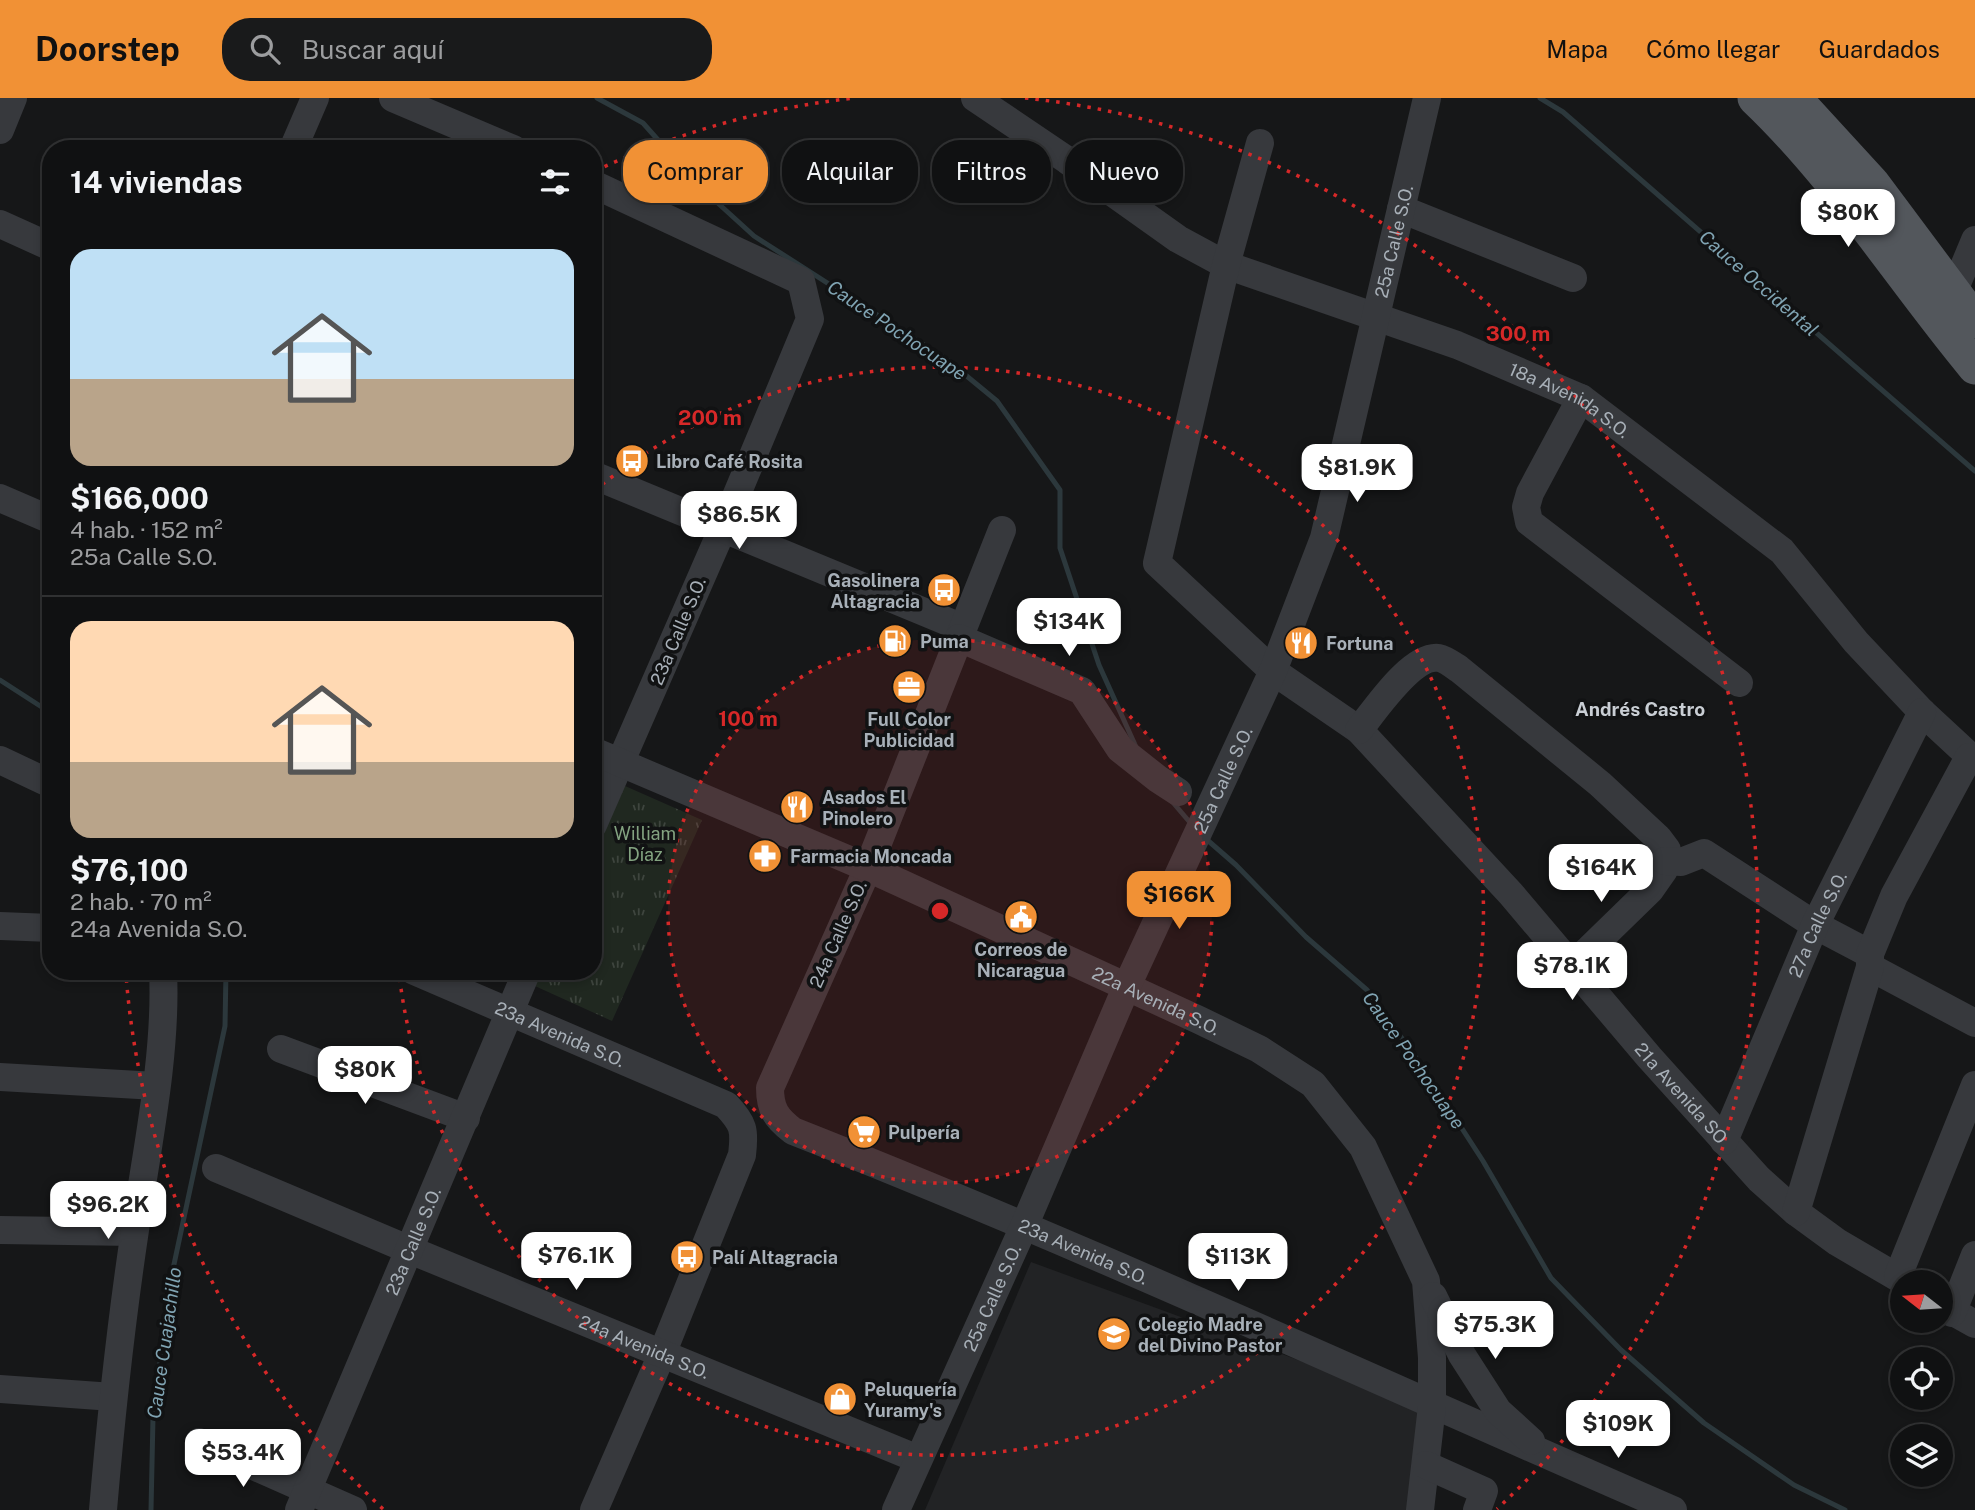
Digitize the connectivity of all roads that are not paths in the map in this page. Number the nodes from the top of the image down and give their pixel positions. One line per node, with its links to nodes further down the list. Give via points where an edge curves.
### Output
1 (13, 98): 8 (street)
2 (315, 98): 9 (street)
3 (393, 98): 10 (street)
4 (975, 98): 17 (street, 18a Avenida S.O., via 1178,239)
5 (1427, 98): 13 (street, 25a Calle S.O.)
6 (1755, 98): 22 (main road, via 1835,186)
7 (1794, 98): 19 (main road, via 1872,183)
8 (0, 130)
9 (297, 140)
10 (492, 140)
11 (1260, 143): 17 (street)
12 (602, 188): 27 (street, 23a Calle S.O., via 801,281 810,319)
13 (1401, 209): 18 (street); 20 (street, 25a Calle S.O.)
14 (0, 224): 16 (street)
15 (1975, 240): 19 (street)
16 (42, 243)
17 (1226, 265): 20 (street, 18a Avenida S.O.); 30 (street, 21a Avenida SO, via 1157,563)
18 (1573, 278)
19 (1952, 293): 21 (main road)
20 (1375, 318): 23 (street, 18a Avenida S.O., via 1457,345); 30 (street, 25a Calle S.O., via 1324,538)
21 (1975, 321)
22 (1975, 368)
23 (1581, 398): 31 (street, via 1530,493 1526,507 1529,522); 32 (street, 18a Avenida S.O., via 1782,551 1856,642)
24 (602, 479): 27 (street)
25 (0, 498): 26 (street)
26 (42, 516)
27 (722, 530): 29 (street); 37 (street, 23a Calle S.O.)
28 (1002, 530): 29 (street, 24a Calle S.O.)
29 (961, 633): 39 (street, via 1082,691 1120,749); 42 (street, 24a Calle S.O.)
30 (1273, 671): 33 (street, 21a Avenida SO); 51 (street, 25a Calle S.O.)
31 (1739, 682)
32 (1922, 712): 35 (street, 18a Avenida S.O.); 43 (street, 27a Calle S.O.)
33 (1359, 730): 41 (street, via 1421,660 1441,658 1600,784 1658,838 1667,850); 47 (street, 21a Avenida SO)
34 (602, 755): 37 (street, 22a Avenida S.O.)
35 (1972, 759): 46 (street, via 1894,896)
36 (0, 760): 38 (street)
37 (621, 763): 40 (street, 23a Calle S.O.); 42 (street, 22a Avenida S.O.)
38 (42, 781)
39 (1178, 792)
40 (602, 805)
41 (1665, 861): 43 (street, via 1681,862 1704,853); 47 (street, via 1650,890)
42 (868, 868): 51 (street, 22a Avenida S.O.); 58 (street, 24a Calle S.O., via 770,1088)
43 (1815, 925): 46 (street); 60 (street, 27a Calle S.O.)
44 (0, 926): 45 (street)
45 (42, 928)
46 (1870, 961): 53 (street); 62 (street)
47 (1573, 965): 60 (street, 21a Avenida SO)
48 (163, 980): 57 (street)
49 (434, 980): 52 (street, 23a Avenida S.O.)
50 (523, 980): 52 (street, 23a Calle S.O.)
51 (1126, 988): 63 (street, 25a Calle S.O.); 70 (street, 22a Avenida S.O., via 1259,1049 1313,1084 1363,1147)
52 (509, 1013): 59 (street, 23a Calle S.O.); 72 (street, 23a Avenida S.O., via 726,1105 741,1120 743,1155)
53 (1975, 1023)
54 (281, 1049): 59 (street)
55 (0, 1077): 57 (street)
56 (1975, 1085): 68 (street)
57 (156, 1086): 65 (street)
58 (770, 1105): 63 (street, 23a Avenida S.O., via 778,1120 793,1130)
59 (466, 1118): 66 (street, 23a Calle S.O.)
60 (1724, 1141): 62 (street, 21a Avenida SO)
61 (216, 1168): 66 (street, 24a Avenida S.O.)
62 (1796, 1212): 69 (street, 21a Avenida SO)
63 (1025, 1224): 75 (street, 23a Avenida S.O.); 78 (street, 25a Calle S.O.)
64 (0, 1230): 65 (street)
65 (134, 1232): 74 (street)
66 (410, 1250): 72 (street, 24a Avenida S.O.); 80 (street, 23a Calle S.O.)
67 (1975, 1255): 71 (street)
68 (1907, 1270)
69 (1890, 1273)
70 (1426, 1281): 75 (street, 22a Avenida S.O.); 77 (street, via 1462,1355 1499,1410)
71 (1956, 1314)
72 (662, 1354): 78 (street, 24a Avenida S.O.); 83 (street)
73 (0, 1389): 74 (street)
74 (113, 1397): 81 (street)
75 (1432, 1406): 77 (street, 23a Avenida S.O.); 79 (street)
76 (199, 1442): 80 (street)
77 (1544, 1454): 87 (street, 23a Avenida S.O.)
78 (918, 1459): 84 (street, 25a Calle S.O.)
79 (1426, 1465): 85 (street); 86 (street, via 1484,1491)
80 (303, 1500): 82 (street)
81 (103, 1510)
82 (353, 1510)
83 (594, 1510)
84 (896, 1510)
85 (1420, 1510)
86 (1477, 1510)
87 (1673, 1510)

